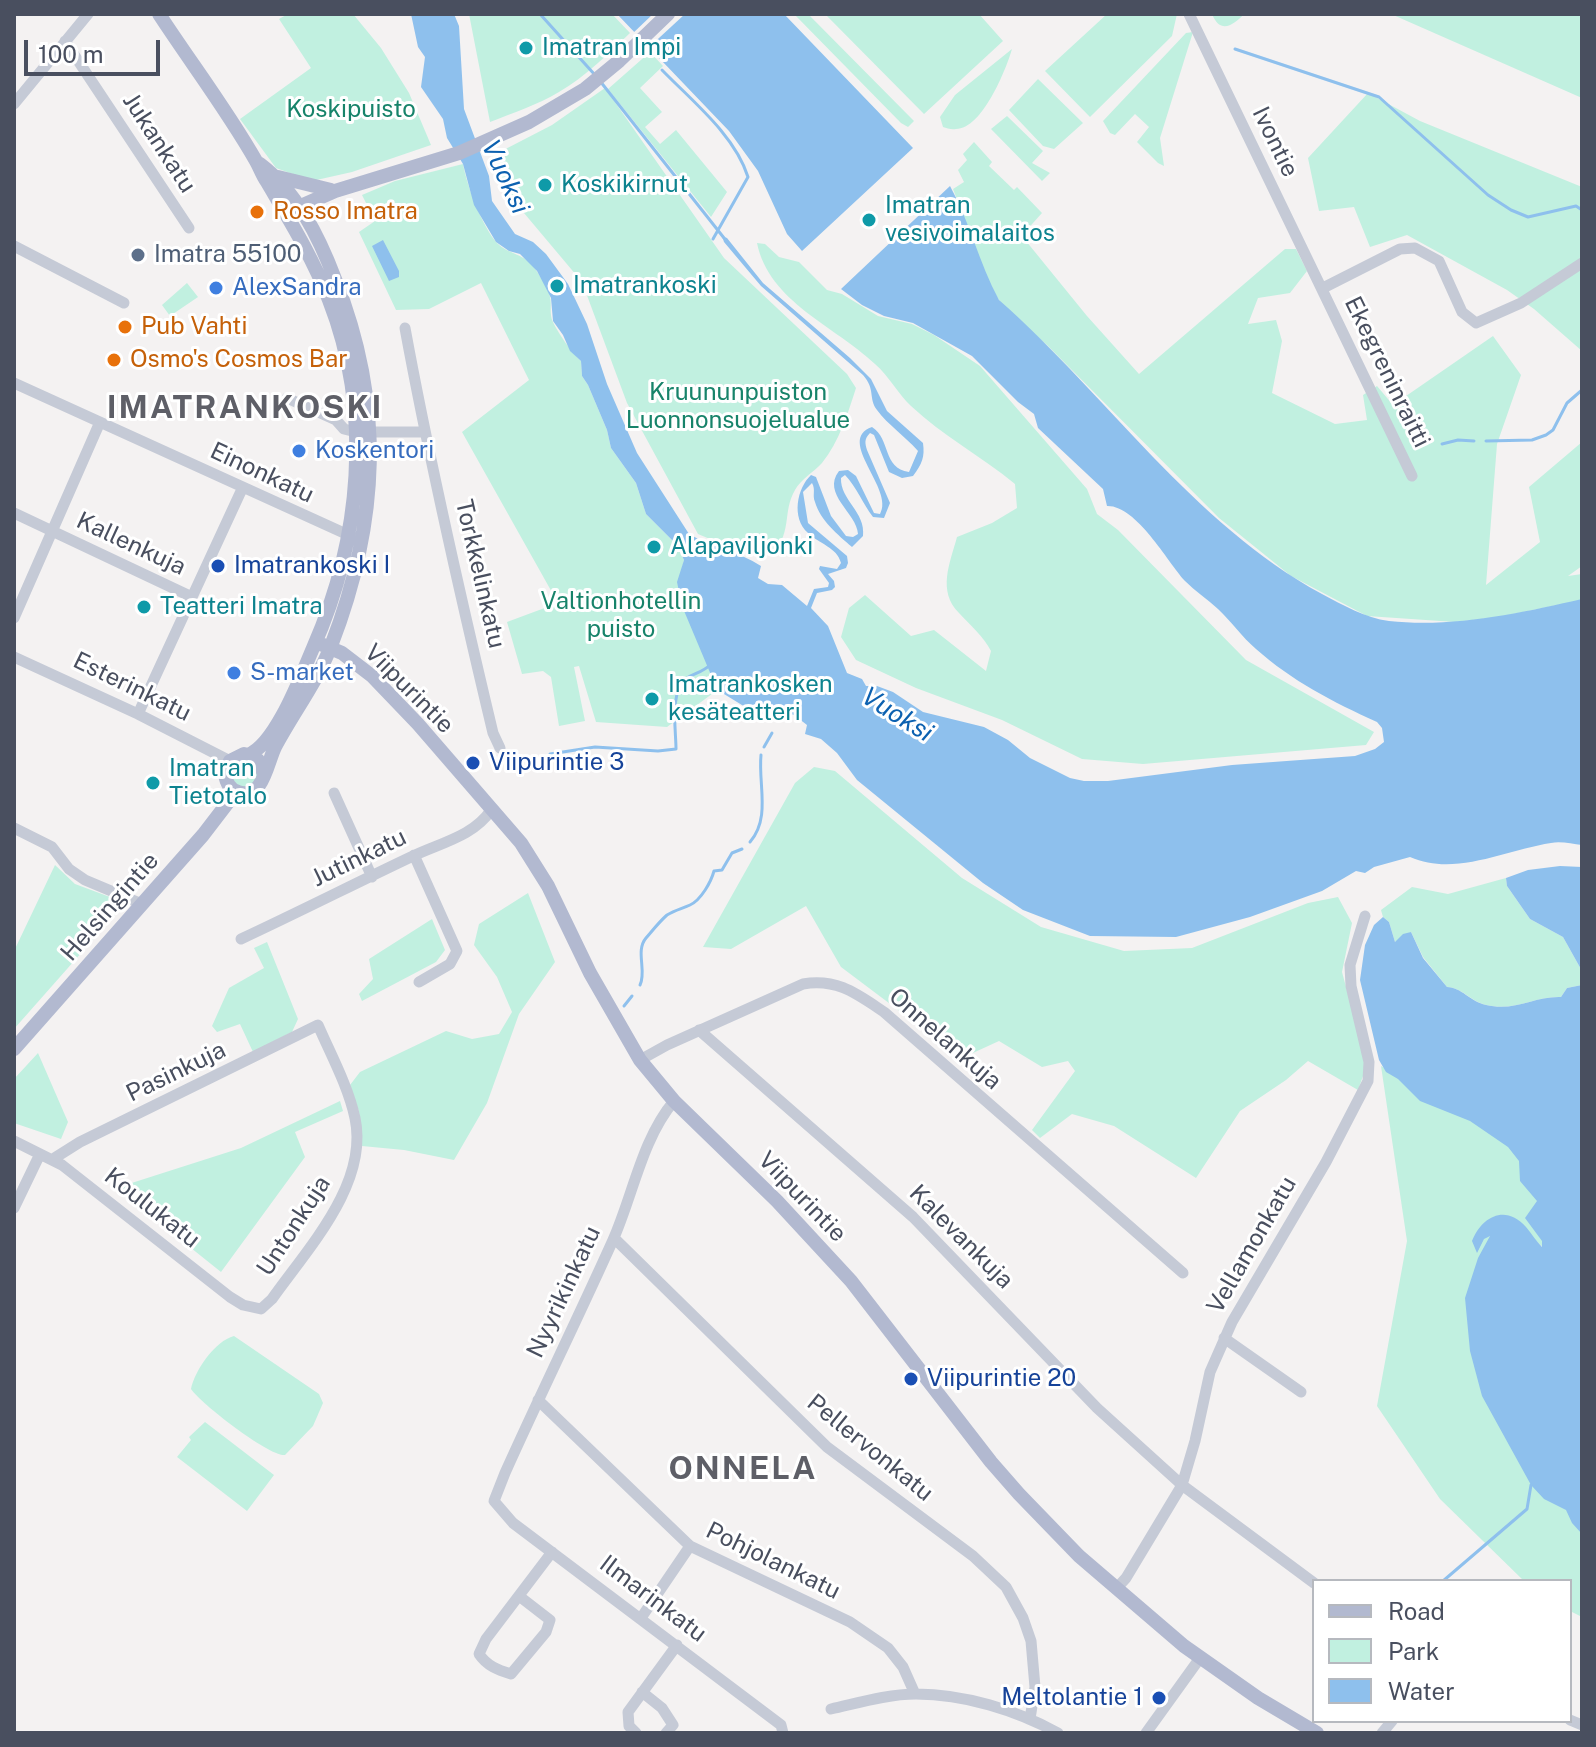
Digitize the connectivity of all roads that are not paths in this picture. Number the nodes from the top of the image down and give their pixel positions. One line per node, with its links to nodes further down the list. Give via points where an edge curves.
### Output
1 (88, 14): 5 (street)
2 (159, 14): 7 (main road)
3 (668, 14): 9 (main road, via 603,75 540,116 427,164)
4 (1189, 14): 14 (street, Ivontie)
5 (65, 41): 6 (street); 11 (street, Jukankatu)
6 (14, 104)
7 (256, 161): 8 (main road); 10 (main road, via 265,181)
8 (278, 177): 9 (main road); 10 (main road)
9 (335, 191): 10 (main road)
10 (293, 209): 20 (main road, via 325,253 349,318 363,380)
11 (189, 228)
12 (14, 246): 15 (street)
13 (1582, 263): 14 (street, via 1521,303 1476,323 1462,312 1439,261 1415,248 1400,249)
14 (1323, 288): 22 (street, Ekegreninraitti)
15 (124, 303)
16 (405, 328): 21 (street, Torkkelinkatu)
17 (14, 383): 19 (street, Einonkatu)
18 (287, 398): 20 (street, via 336,420 344,429)
19 (100, 422): 23 (street, Einonkatu); 25 (street)
20 (363, 432): 21 (street); 26 (main road)
21 (424, 432): 32 (street, Torkkelinkatu)
22 (1412, 476)
23 (242, 489): 26 (street, Einonkatu); 27 (street)
24 (14, 513): 25 (street, Kallenkuja)
25 (51, 531): 27 (street, Kallenkuja); 28 (street)
26 (356, 538): 29 (main road)
27 (192, 597): 31 (street)
28 (14, 618)
29 (324, 645): 35 (main road, via 263,746); 37 (main road, via 311,687); 40 (main road, Viipurintie, via 372,676)
30 (14, 657): 31 (street, Esterinkatu)
31 (138, 714): 36 (street, Esterinkatu)
32 (492, 726): 33 (street); 34 (street, Torkkelinkatu)
33 (508, 732)
34 (500, 748)
35 (248, 755): 36 (main road); 37 (main road, via 258,760)
36 (230, 761): 38 (main road, via 225,778)
37 (264, 774): 38 (main road, via 257,789)
38 (236, 792): 44 (main road, Helsingintie)
39 (334, 793): 43 (street)
40 (491, 810): 42 (street, Jutinkatu, via 460,836); 51 (main road, Viipurintie, via 534,862)
41 (14, 828): 44 (street, via 52,847 85,880)
42 (414, 855): 43 (street, Jutinkatu); 47 (street, via 457,951 450,964)
43 (372, 877): 46 (street, Jutinkatu)
44 (142, 904): 50 (main road, Helsingintie)
45 (1365, 916): 60 (street, Vellamonkatu, via 1350,965 1368,1081)
46 (241, 939)
47 (419, 982)
48 (318, 1025): 55 (street, Pasinkuja); 59 (street, Untonkuja, via 355,1116 356,1159 341,1198)
49 (699, 1030): 51 (street, Onnelankuja); 58 (street, Onnelankuja, via 803,984 820,981 850,989 884,1012); 63 (street, Kalevankuja, via 913,1217 1097,1408)
50 (14, 1049)
51 (640, 1060): 52 (main road, Viipurintie)
52 (674, 1101): 57 (street, Nyyrikinkatu, via 648,1145); 68 (main road, Viipurintie, via 841,1270 991,1462)
53 (14, 1141): 54 (street, Koulukatu)
54 (40, 1154): 55 (street, Koulukatu); 56 (street)
55 (53, 1159): 59 (street, Koulukatu, via 230,1297)
56 (14, 1208)
57 (614, 1238): 62 (street, Nyyrikinkatu); 76 (street, Pellervonkatu, via 827,1447 973,1556 1006,1587 1031,1641 1035,1687)
58 (1183, 1273)
59 (261, 1309)
60 (1224, 1338): 61 (street); 63 (street, Vellamonkatu, via 1210,1372)
61 (1301, 1392)
62 (538, 1400): 64 (street, Nyyrikinkatu); 65 (street, Pohjolankatu)
63 (1182, 1485): 67 (street, Kalevankuja); 68 (street, Vellamonkatu)
64 (494, 1501): 66 (street, Ilmarinkatu)
65 (690, 1546): 70 (street); 74 (street, Pohjolankatu, via 850,1622 888,1648)
66 (552, 1552): 69 (street); 70 (street, Ilmarinkatu)
67 (1312, 1582)
68 (1116, 1589): 72 (main road, Viipurintie)
69 (519, 1596): 69 (street, via 479,1654 497,1670 511,1674 550,1620)
70 (641, 1618): 71 (street, Ilmarinkatu)
71 (677, 1645): 73 (street); 79 (street, Ilmarinkatu, via 781,1725)
72 (1200, 1658): 81 (street); 82 (main road, Viipurintie)
73 (642, 1692): 77 (street, via 628,1712 629,1726); 78 (street, via 673,1725)
74 (915, 1694): 75 (street); 76 (street, via 964,1699)
75 (831, 1709)
76 (1030, 1719): 80 (street)
77 (636, 1733)
78 (666, 1733)
79 (783, 1733)
80 (1058, 1733)
81 (1146, 1733)
82 (1317, 1733)

